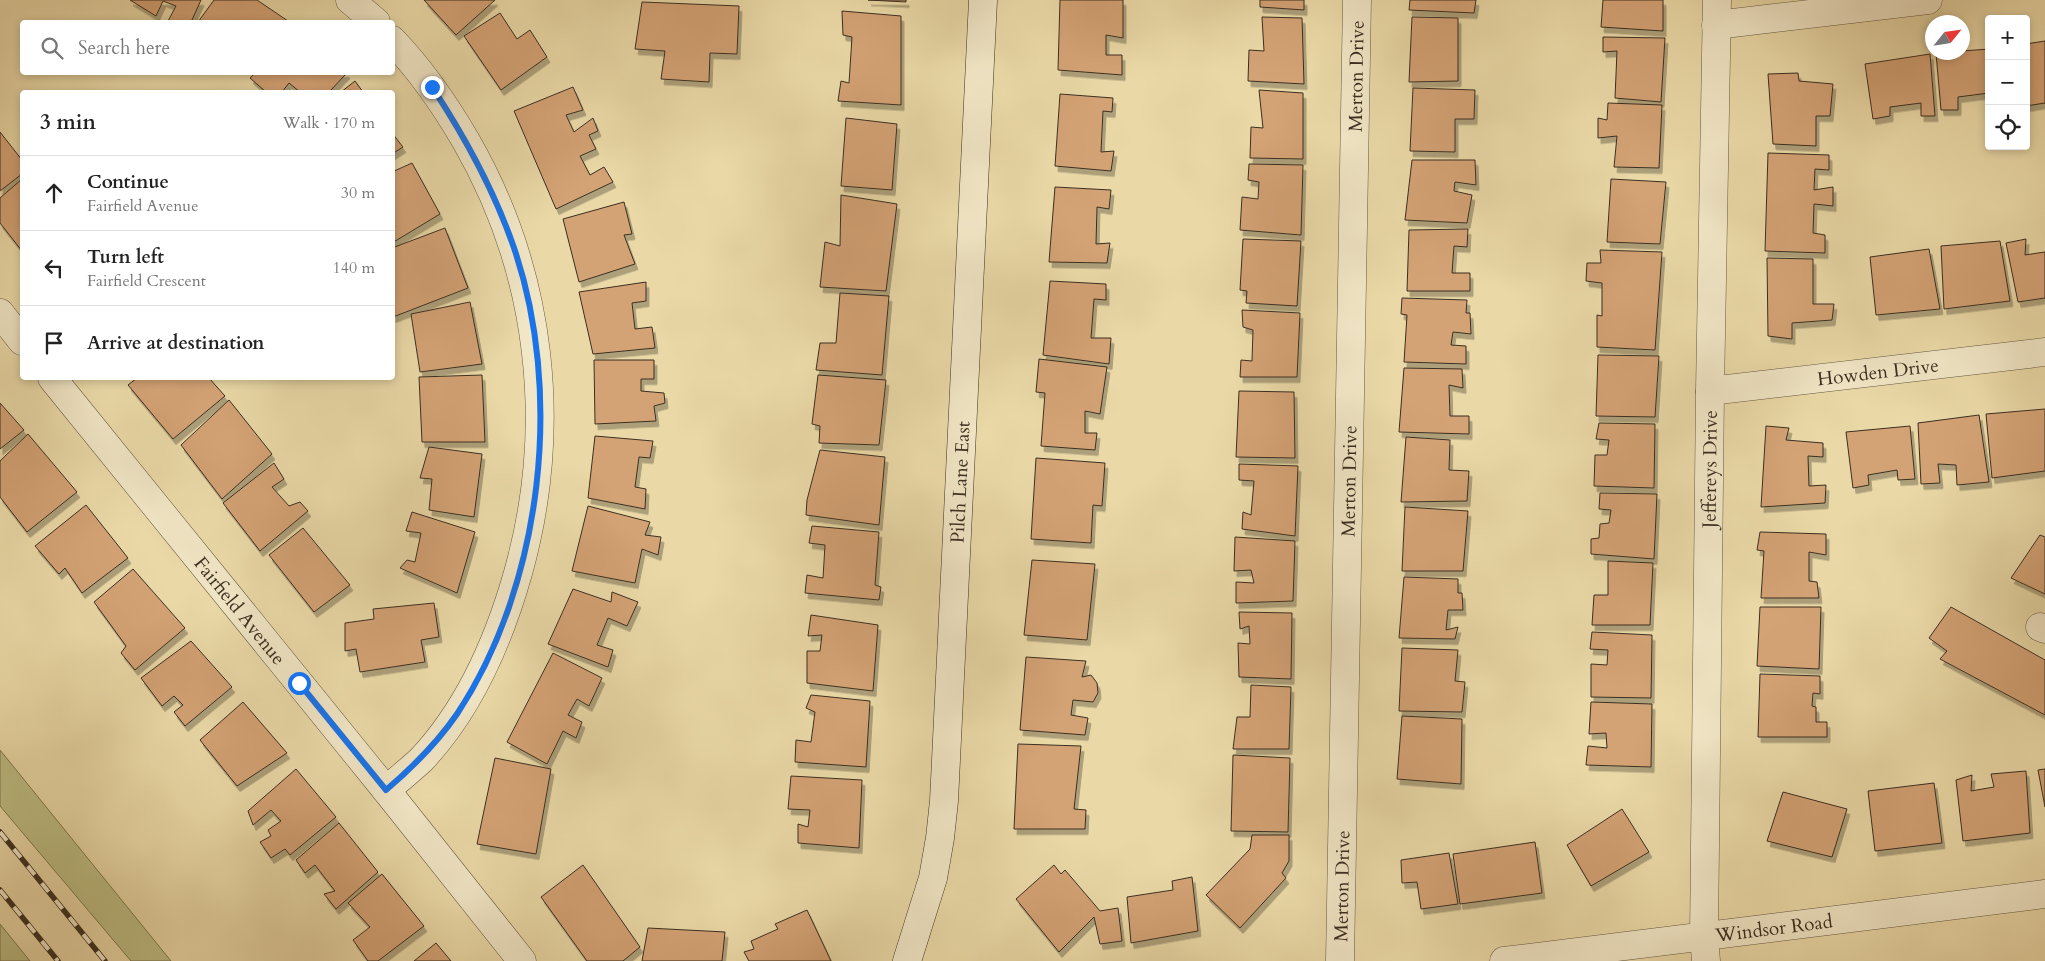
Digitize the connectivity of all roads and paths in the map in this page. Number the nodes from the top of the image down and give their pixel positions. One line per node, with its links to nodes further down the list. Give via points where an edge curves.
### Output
1 (350, 0): 6 (street)
2 (983, 0): 17 (street, Pilch Lane East, via 944,801 932,878)
3 (1357, 0): 18 (street, Merton Drive)
4 (1928, 0): 5 (street)
5 (1716, 12): 12 (street, Jeffereys Drive)
6 (374, 20)
7 (395, 44): 13 (street, via 432,87 455,123 499,208 523,277 534,327 540,423 536,484 527,542 492,648 457,714 420,760)
8 (0, 313): 9 (street)
9 (20, 338)
10 (2045, 352): 12 (street, Howden Drive)
11 (54, 380): 13 (street, Fairfield Avenue)
12 (1710, 391): 15 (street, Jeffereys Drive)
13 (386, 790): 16 (street, Fairfield Avenue)
14 (2045, 894): 15 (street, Windsor Road)
15 (1705, 949): 19 (street, Windsor Road)
16 (522, 961)
17 (907, 961)
18 (1340, 961)
19 (1504, 961)

